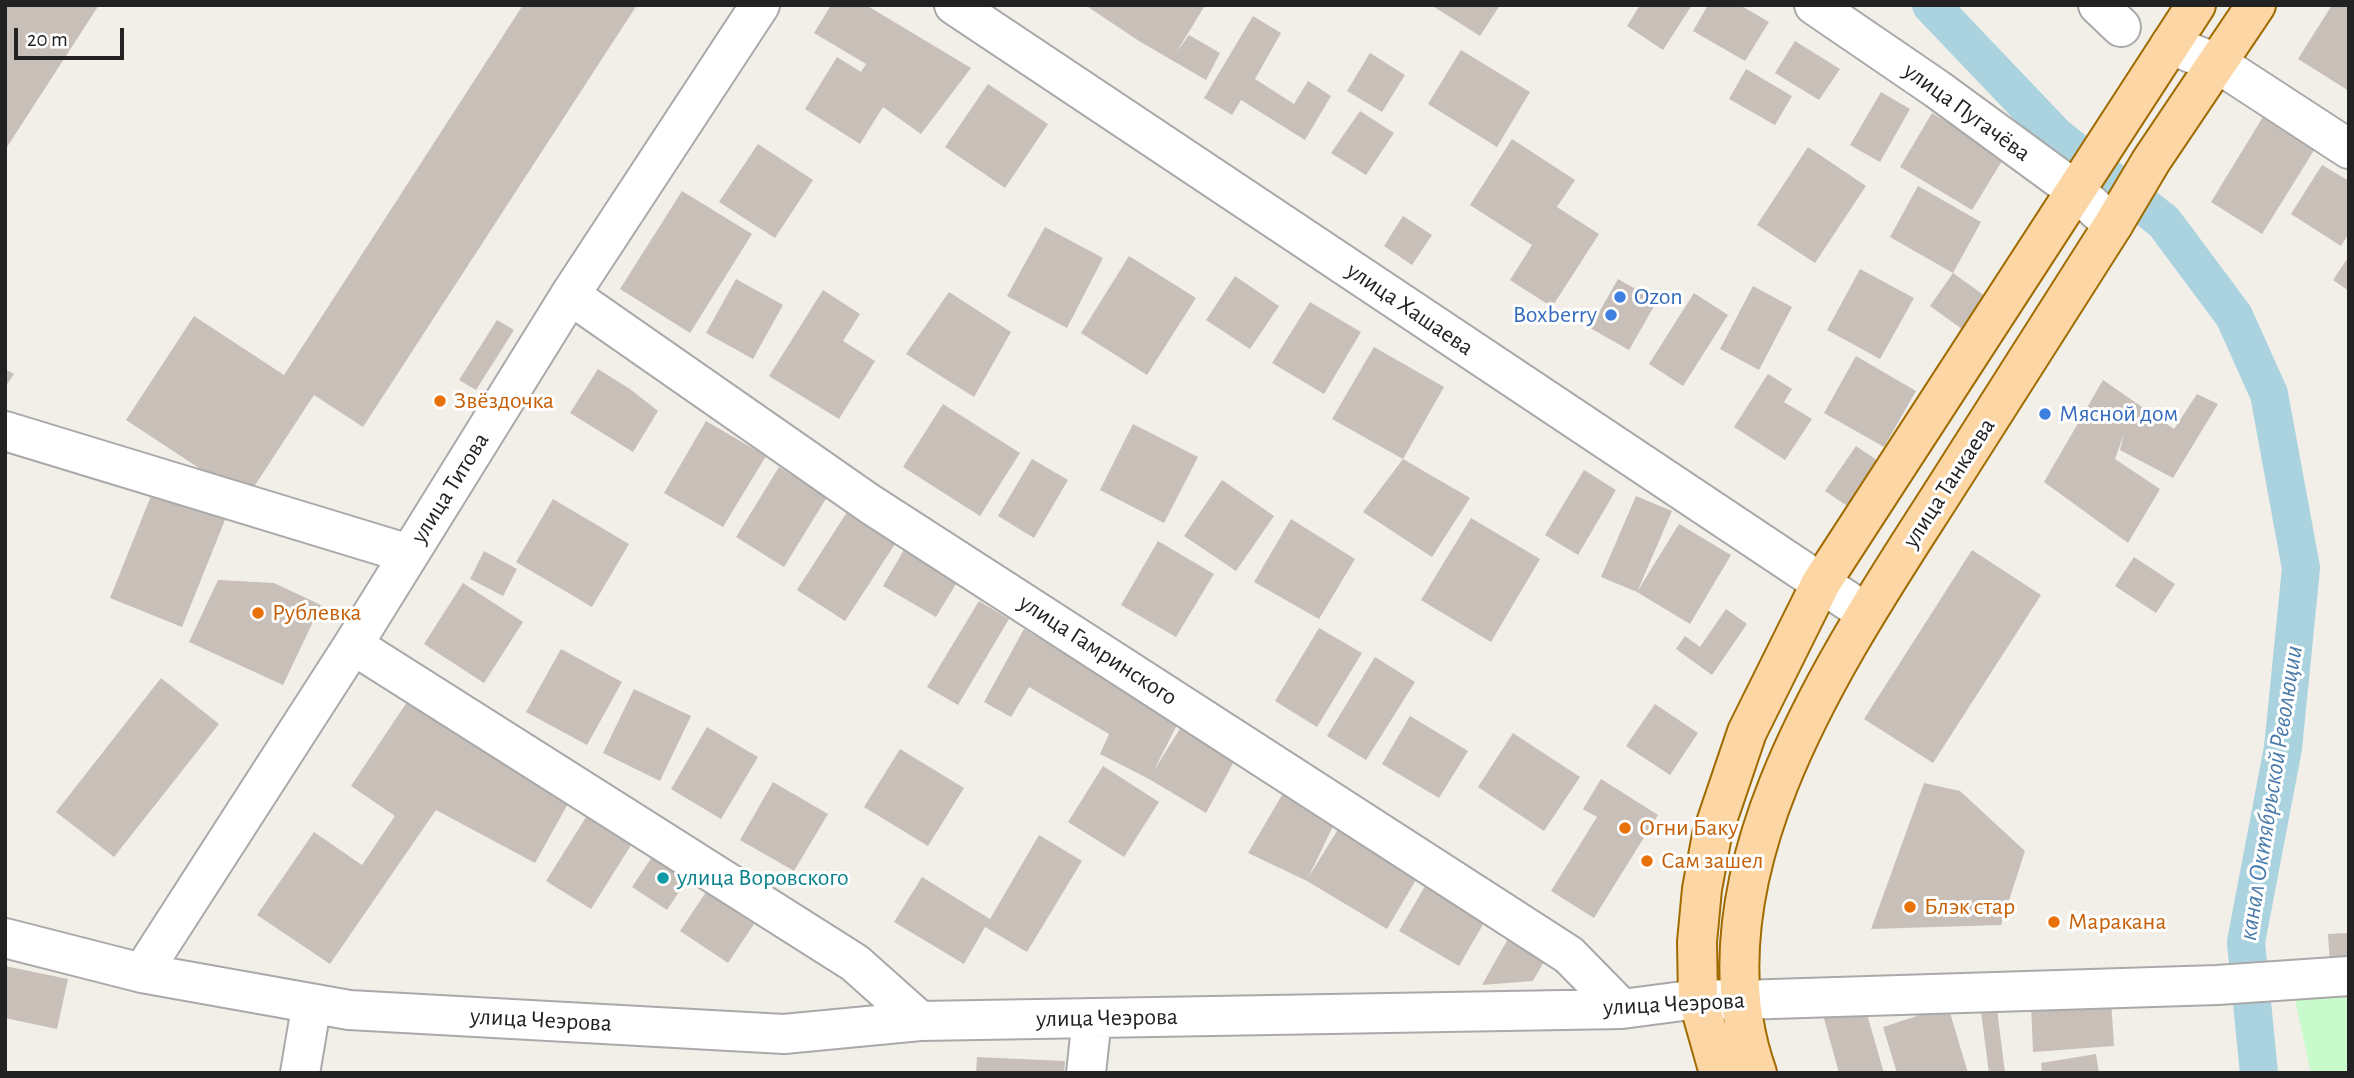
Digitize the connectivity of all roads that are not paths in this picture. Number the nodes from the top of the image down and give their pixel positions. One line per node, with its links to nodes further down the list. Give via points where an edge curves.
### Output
1 (760, 5): 11 (street, улица Титова)
2 (954, 5): 14 (street, улица Хашаева)
3 (1814, 5): 9 (street, улица Пугачёва)
4 (2196, 5): 6 (main road)
5 (2256, 5): 7 (main road, улица Танкаева)
6 (2170, 45): 7 (street); 9 (main road)
7 (2217, 63): 8 (street); 10 (main road, улица Танкаева)
8 (2349, 149)
9 (2076, 189): 10 (street, улица Пугачёва); 14 (main road)
10 (2113, 225): 15 (main road, улица Танкаева)
11 (570, 295): 13 (street, улица Титова); 23 (street, улица Гамринского, via 870,504 1569,955)
12 (5, 431): 13 (street)
13 (409, 554): 16 (street, улица Титова)
14 (1821, 583): 15 (street, улица Хашаева); 20 (main road, via 1747,733 1712,835 1702,889)
15 (1866, 613): 21 (main road, улица Танкаева, via 1816,700 1757,849 1740,947)
16 (353, 645): 18 (street, улица Титова); 25 (street, via 855,963)
17 (5, 938): 18 (street, улица Чеэрова)
18 (142, 973): 22 (street, улица Чеэрова)
19 (2349, 976): 21 (street, улица Чеэрова, via 2217,985)
20 (1698, 999): 21 (street, улица Чеэрова); 23 (street, улица Чеэрова); 28 (main road)
21 (1741, 1000): 29 (main road, улица Танкаева)
22 (309, 1003): 25 (street, улица Чеэрова, via 349,1010 784,1034); 26 (street)
23 (1622, 1009): 24 (street, улица Чеэрова)
24 (1092, 1018): 25 (street, улица Чеэрова); 27 (street)
25 (920, 1021)
26 (300, 1073)
27 (1086, 1073)
28 (1719, 1073)
29 (1757, 1073)

